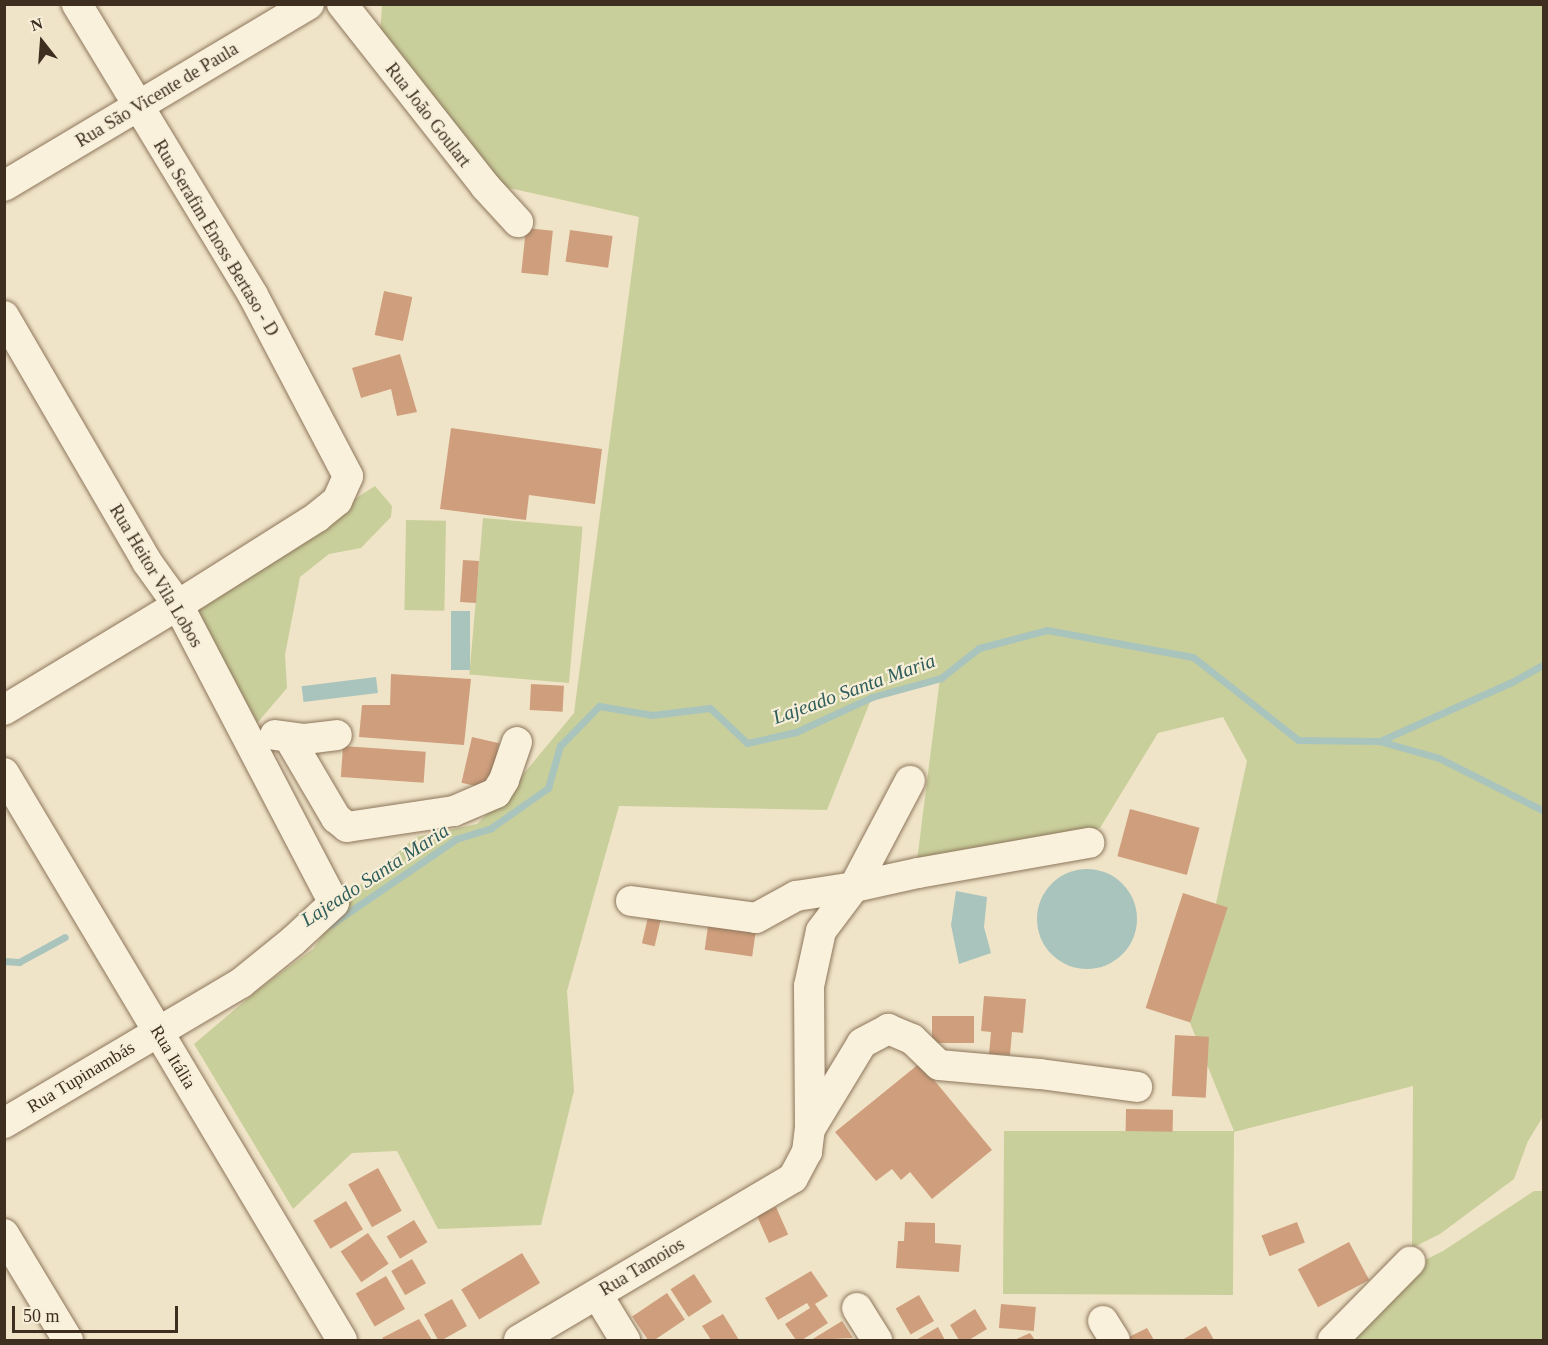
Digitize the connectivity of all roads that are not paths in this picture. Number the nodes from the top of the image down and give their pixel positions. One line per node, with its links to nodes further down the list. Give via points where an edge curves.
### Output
1 (77, 4): 4 (street, Rua Serafim Enoss Bertaso - D)
2 (309, 4): 4 (street, Rua São Vicente de Paula)
3 (342, 4): 6 (street, Rua João Goulart, via 485,186)
4 (137, 107): 5 (street, Rua São Vicente de Paula); 8 (street, Rua Serafim Enoss Bertaso - D, via 253,295 348,476 337,501 316,517)
5 (4, 186)
6 (518, 222)
7 (4, 316): 8 (street, Rua Heitor Vila Lobos, via 147,562)
8 (178, 605): 9 (street); 12 (street, Rua Heitor Vila Lobos)
9 (4, 710)
10 (337, 735): 11 (street)
11 (289, 738): 12 (street, via 272,735); 13 (street, via 336,818 347,827 454,811 496,793)
12 (249, 740): 19 (street, Rua Heitor Vila Lobos)
13 (517, 742)
14 (4, 773): 20 (street, Rua Itália)
15 (910, 781): 17 (street)
16 (1089, 843): 17 (street)
17 (854, 887): 18 (street, via 796,896 756,918); 23 (street, via 822,931 809,986)
18 (631, 901)
19 (334, 903): 20 (street, Rua Tupinambás, via 241,983)
20 (158, 1031): 22 (street, Rua Tupinambás); 29 (street, Rua Itália)
21 (1137, 1087): 23 (street, via 939,1065 912,1039 888,1029 862,1043)
22 (4, 1123)
23 (810, 1129): 26 (street, Rua Tamoios, via 807,1152 793,1178)
24 (4, 1234): 28 (street)
25 (1410, 1262): 33 (street)
26 (597, 1294): 30 (street, Rua Tamoios); 31 (street)
27 (858, 1308): 32 (street)
28 (68, 1341)
29 (342, 1341)
30 (519, 1341)
31 (625, 1341)
32 (877, 1341)
33 (1333, 1341)

